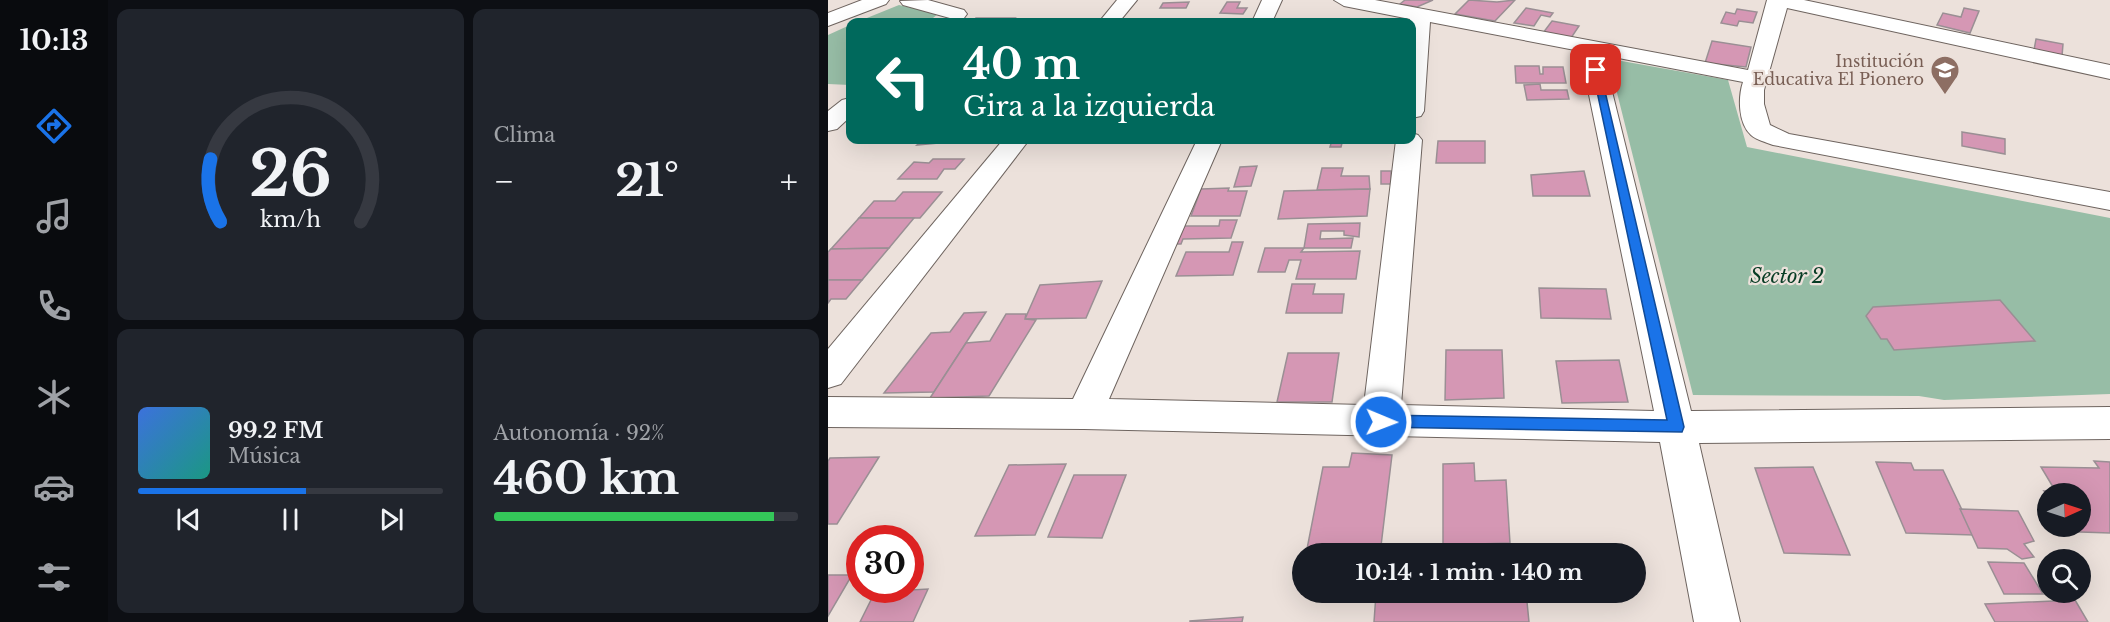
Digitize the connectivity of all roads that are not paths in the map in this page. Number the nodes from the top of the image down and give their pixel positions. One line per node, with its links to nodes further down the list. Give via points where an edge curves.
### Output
1 (879, 0): 11 (street)
2 (1127, 0): 9 (street)
3 (1272, 0): 10 (street)
4 (1344, 0): 7 (street)
5 (1778, 0): 14 (street); 15 (street)
6 (910, 1): 8 (street)
7 (1421, 14): 12 (street); 13 (street)
8 (952, 18)
9 (1112, 18)
10 (1264, 18)
11 (828, 20)
12 (1590, 47): 15 (street); 29 (street)
13 (1416, 68)
14 (2110, 72)
15 (1757, 78): 23 (street, via 1752,86 1753,117 1760,130 1782,140)
16 (828, 99): 17 (street)
17 (846, 100)
18 (846, 108): 19 (street)
19 (828, 124)
20 (1013, 144): 24 (street)
21 (1207, 144): 26 (street)
22 (1409, 144): 27 (street)
23 (2110, 201)
24 (828, 374)
25 (828, 412): 26 (street)
26 (1084, 414): 27 (street)
27 (1381, 422): 29 (street)
28 (2110, 423): 29 (street)
29 (1676, 427): 30 (street)
30 (1717, 622)

